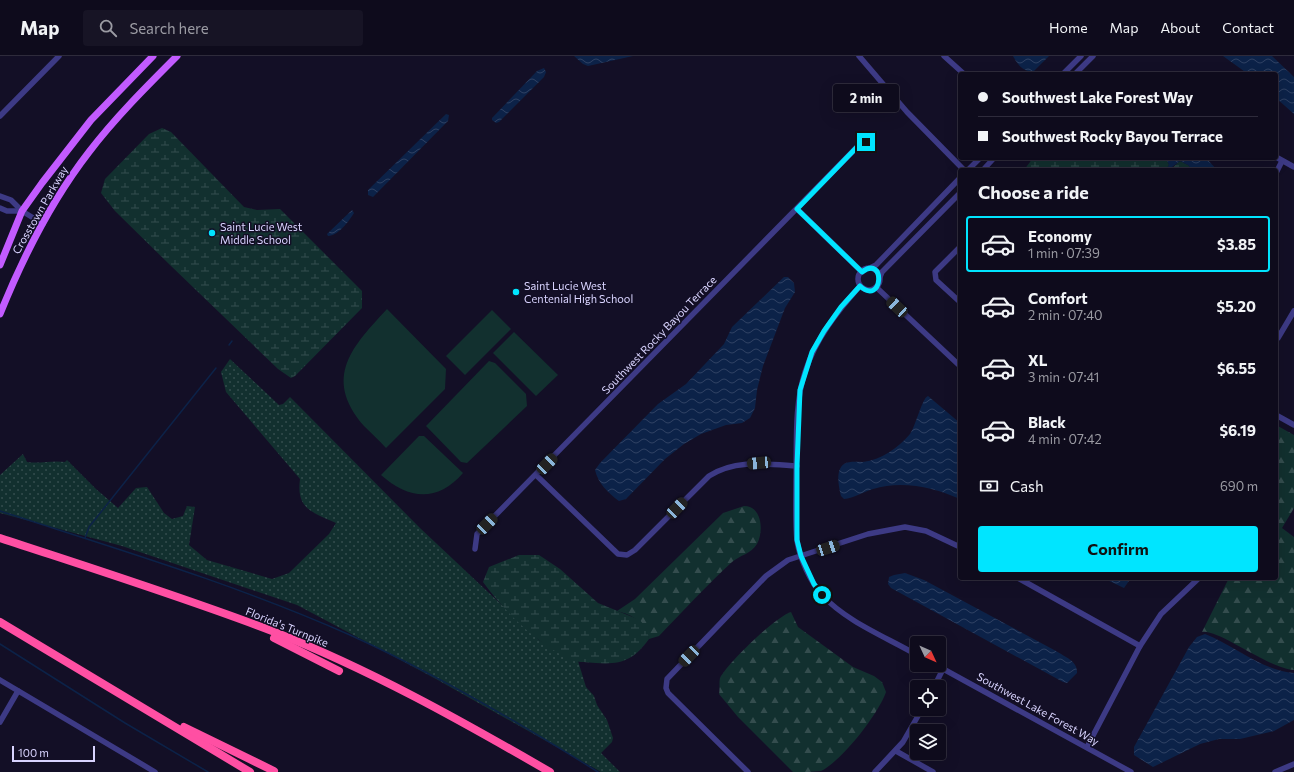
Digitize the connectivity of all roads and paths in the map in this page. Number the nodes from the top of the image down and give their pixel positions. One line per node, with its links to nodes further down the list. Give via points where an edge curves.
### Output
1 (59, 56): 11 (street)
2 (152, 56): 27 (main road, Crosstown Parkway, via 91,120)
3 (177, 56): 28 (main road, Crosstown Parkway, via 113,122 88,153 59,195)
4 (859, 56): 18 (street, via 907,112)
5 (944, 56): 8 (street)
6 (1081, 56): 9 (street)
7 (1093, 56): 10 (street)
8 (962, 72)
9 (1065, 72)
10 (1077, 72)
11 (0, 116)
12 (874, 142): 26 (street, Southwest Rocky Bayou Terrace, via 858,146)
13 (1278, 158): 16 (street)
14 (978, 160): 19 (street)
15 (992, 160): 20 (street)
16 (1282, 161): 17 (street); 21 (street)
17 (1294, 167)
18 (964, 168)
19 (968, 168)
20 (985, 168)
21 (1278, 168)
22 (958, 180): 29 (street)
23 (0, 196): 27 (street, via 11,200)
24 (958, 196): 30 (street)
25 (0, 208): 27 (street, via 7,211)
26 (797, 209): 34 (street); 46 (street, Southwest Rocky Bayou Terrace)
27 (22, 211): 28 (street); 32 (main road, Crosstown Parkway)
28 (43, 224): 40 (main road, Crosstown Parkway, via 20,266)
29 (908, 232): 30 (street); 33 (street)
30 (916, 238): 35 (street)
31 (958, 249): 38 (street, via 935,276 936,280)
32 (0, 265)
33 (870, 268): 34 (street); 35 (street)
34 (862, 272): 36 (street, via 859,277)
35 (880, 277): 37 (street)
36 (860, 286): 37 (street, via 869,290); 45 (street, via 824,331 812,352 805,372 800,390)
37 (876, 288): 42 (street)
38 (958, 300)
39 (1294, 311): 41 (street)
40 (0, 314)
41 (1278, 338)
42 (958, 364)
43 (1278, 416): 44 (street)
44 (1294, 425)
45 (797, 466): 46 (street, via 759,463 719,469 627,555 618,554); 50 (street, via 797,540)
46 (536, 475): 49 (street, Southwest Rocky Bayou Terrace, via 477,534)
47 (0, 538): 54 (highway, Florida's Turnpike)
48 (958, 546): 50 (street, via 926,531 904,527 868,534)
49 (475, 549)
50 (801, 556): 56 (street, via 814,584 834,606); 71 (street, via 788,560 766,576 667,679 668,693)
51 (1022, 580): 55 (street)
52 (1197, 580): 55 (street, via 1161,614)
53 (0, 622): 61 (highway)
54 (247, 622): 57 (highway); 70 (highway, Florida's Turnpike, via 349,664 410,694 470,725)
55 (1140, 646): 64 (street)
56 (910, 651)
57 (339, 671)
58 (946, 671): 64 (street, Southwest Lake Forest Way)
59 (0, 680): 60 (street)
60 (18, 691): 63 (street); 68 (street)
61 (147, 709): 67 (highway); 69 (highway)
62 (918, 716): 65 (street)
63 (0, 722)
64 (1087, 747): 74 (street, Southwest Lake Forest Way)
65 (896, 751): 72 (street); 73 (street)
66 (1294, 764): 75 (street)
67 (274, 771)
68 (155, 772)
69 (250, 772)
70 (550, 772)
71 (748, 772)
72 (874, 772)
73 (933, 772)
74 (1131, 772)
75 (1275, 772)

